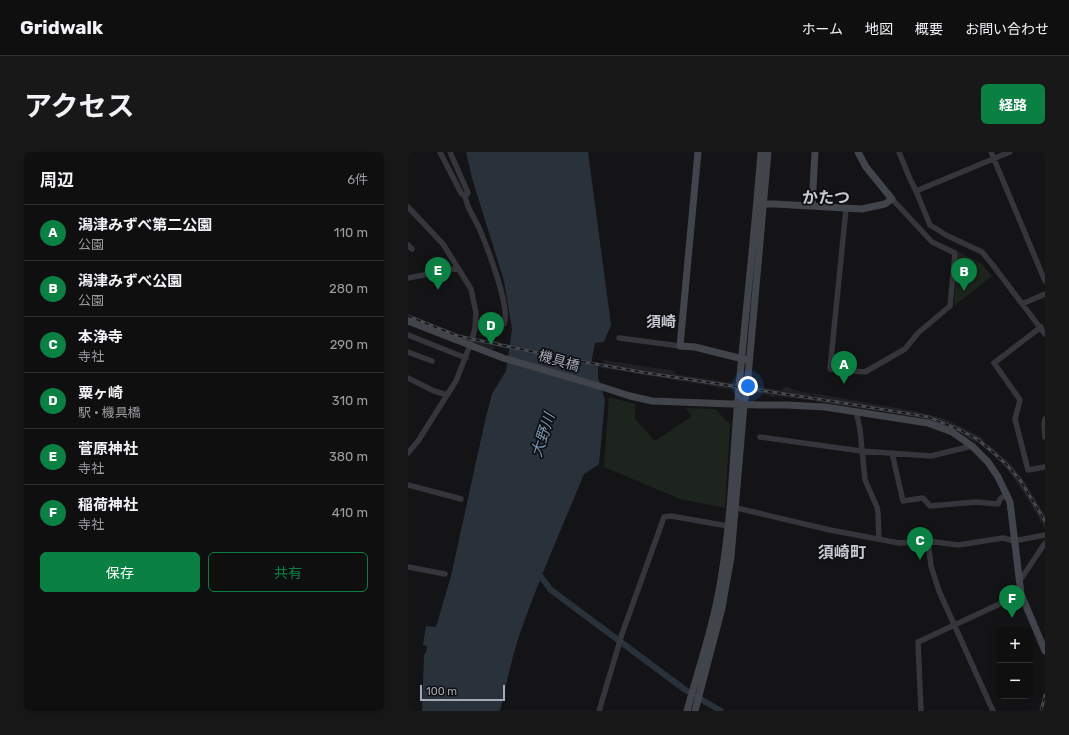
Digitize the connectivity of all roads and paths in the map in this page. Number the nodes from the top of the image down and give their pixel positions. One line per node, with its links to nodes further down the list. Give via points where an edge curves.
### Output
1 (440, 152): 13 (street)
2 (450, 152): 13 (street, via 468,193)
3 (698, 152): 31 (street)
4 (761, 152): 15 (street)
5 (768, 152): 15 (street)
6 (815, 152): 16 (street)
7 (858, 152): 14 (street, via 866,167)
8 (899, 152): 12 (street)
9 (991, 152): 11 (street)
10 (1010, 152): 11 (street)
11 (994, 159): 12 (street); 21 (street)
12 (916, 191): 23 (street, via 930,225 982,252)
13 (465, 196): 25 (street, via 466,204 480,229 500,284 506,320 504,324)
14 (892, 198): 18 (street, via 885,204 874,207); 18 (street, via 932,242 954,253 950,306 918,333 905,349 865,372 830,369)
15 (760, 203): 16 (street); 34 (street)
16 (812, 206): 18 (street)
17 (408, 207): 19 (street, via 443,244)
18 (846, 209)
19 (458, 268): 20 (street); 25 (street, via 471,288)
20 (408, 278)
21 (1045, 281)
22 (1045, 294): 23 (street)
23 (1022, 304): 26 (street)
24 (408, 321): 30 (street, 機具橋)
25 (476, 324): 30 (street)
26 (1041, 327): 27 (street); 47 (street, via 994,363 1020,400 1015,419 1028,470)
27 (1045, 334)
28 (408, 335): 33 (street)
29 (620, 338): 31 (street)
30 (471, 345): 33 (street); 38 (street, 機具橋, via 503,358 652,401)
31 (680, 346): 34 (street, via 695,347)
32 (408, 352): 35 (street)
33 (466, 358): 37 (street)
34 (746, 360): 38 (street)
35 (432, 361)
36 (408, 378): 37 (street)
37 (447, 395): 45 (street)
38 (741, 404): 39 (street, 機具橋, via 825,407); 51 (street)
39 (856, 412): 43 (street, 機具橋, via 928,423 952,432); 44 (street)
40 (1045, 419): 42 (street)
41 (760, 437): 44 (street)
42 (1045, 437)
43 (972, 446): 46 (street, via 931,456); 49 (street, 機具橋, via 988,462)
44 (863, 452): 46 (street); 54 (street, via 865,480 877,506)
45 (408, 453)
46 (892, 453): 49 (street, via 903,501 923,498 930,506 976,502 998,504)
47 (1045, 467)
48 (408, 485): 50 (street)
49 (1007, 494): 56 (street, 機具橋)
50 (461, 499)
51 (733, 506): 52 (street); 54 (street); 64 (street, via 731,557 722,608 700,693)
52 (728, 526): 64 (street, via 715,609 690,700); 65 (street, via 664,517 622,634)
53 (1045, 535): 56 (street)
54 (879, 540): 55 (street, via 898,543)
55 (928, 541): 56 (street, via 958,545 1003,538); 62 (street, via 931,566)
56 (1014, 541): 60 (street, 機具橋)
57 (1045, 543): 60 (street)
58 (408, 567): 59 (street)
59 (445, 574)
60 (1019, 582): 61 (street, 機具橋)
61 (1021, 594): 62 (street); 63 (street, 機具橋)
62 (954, 625): 66 (street, via 918,642); 67 (street)
63 (1045, 651)
64 (692, 710)
65 (599, 711)
66 (921, 711)
67 (994, 711)

